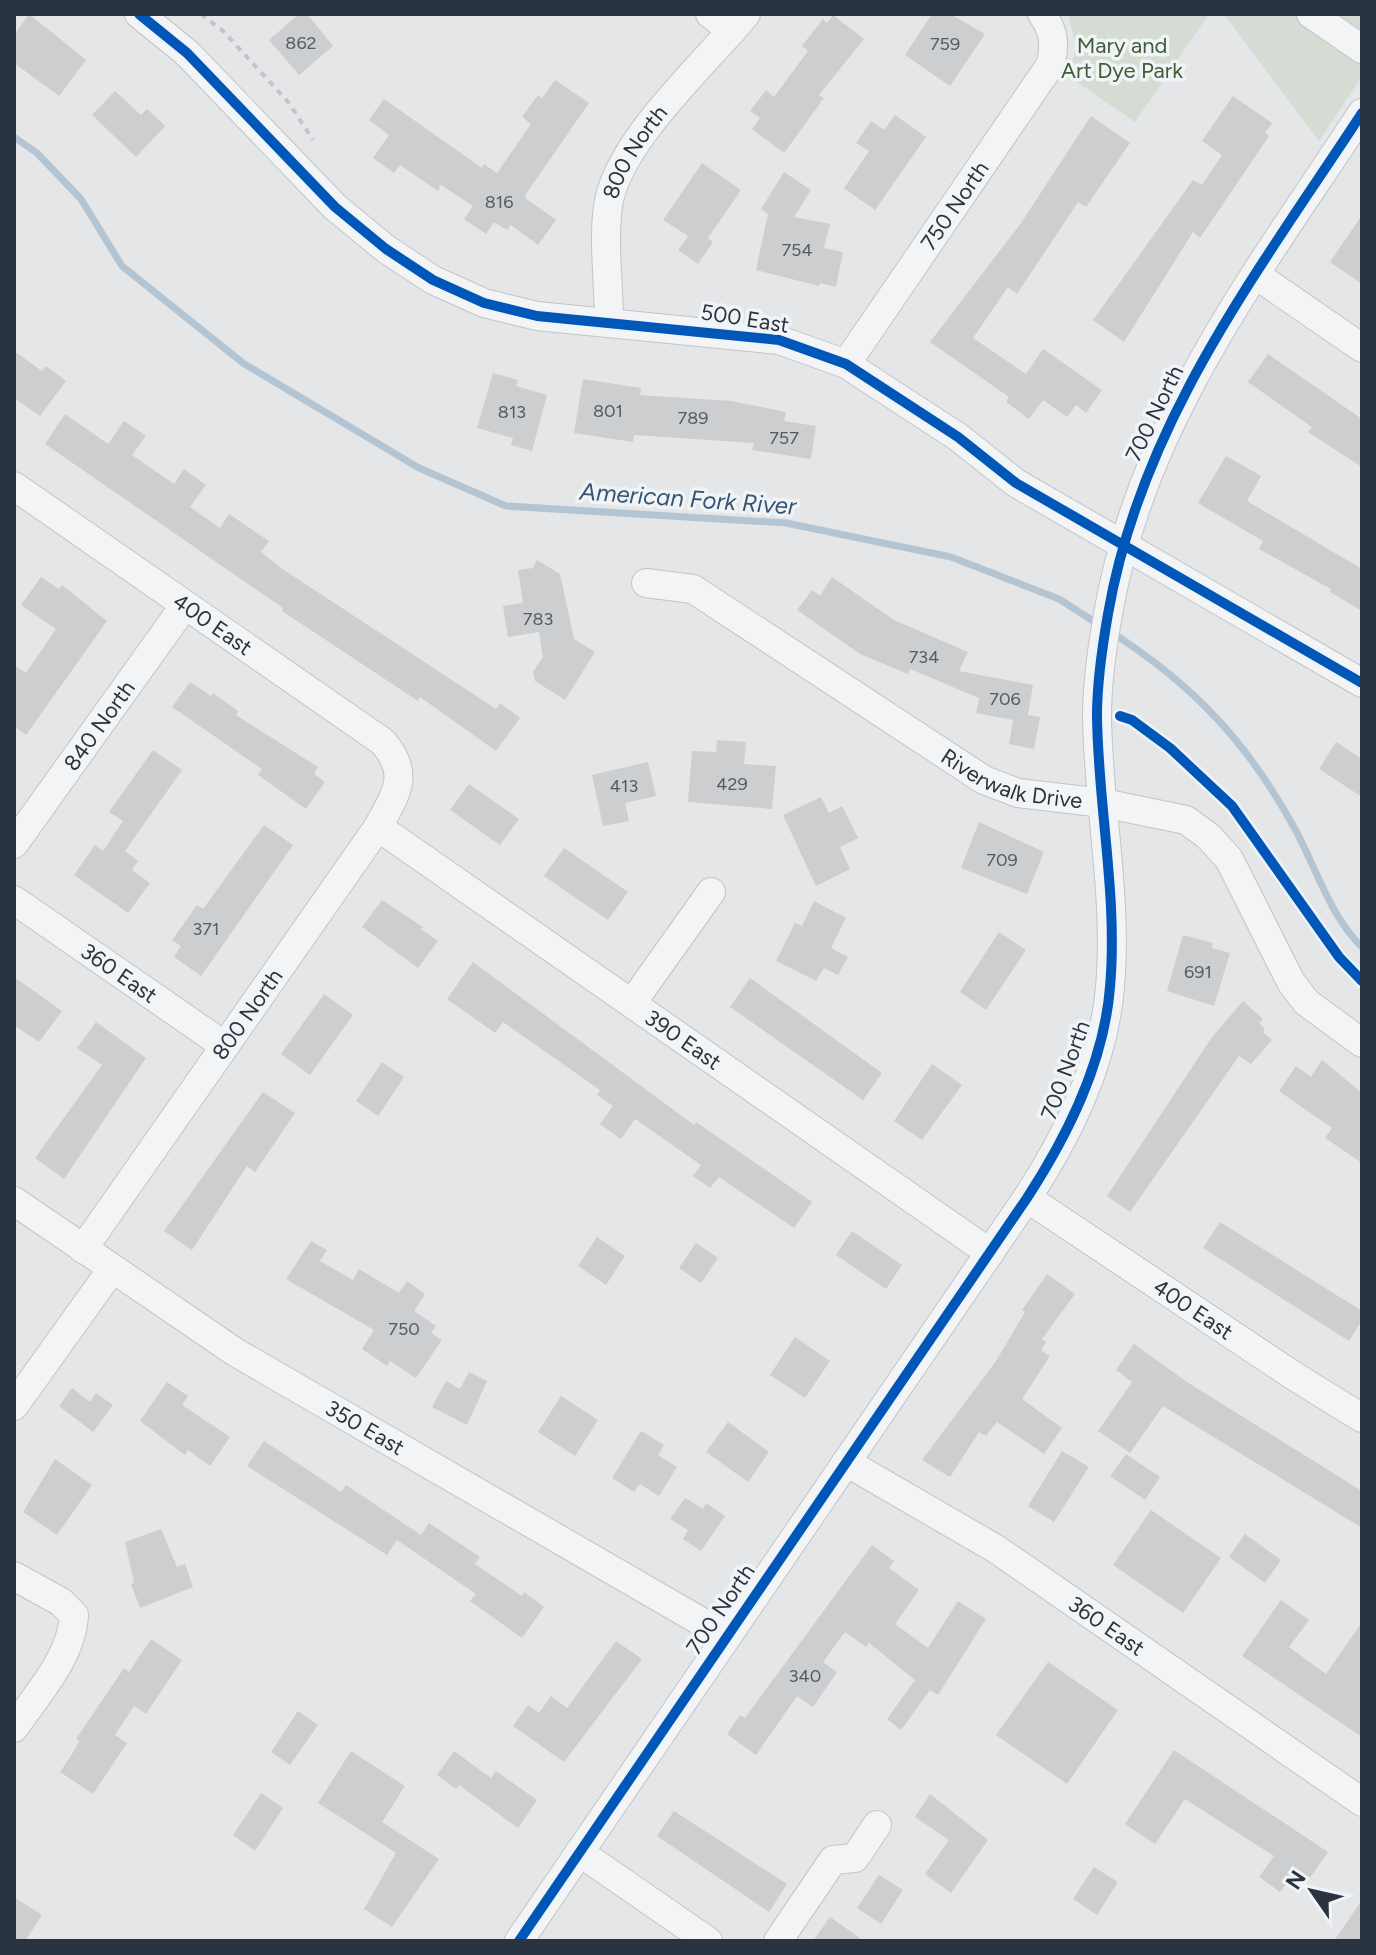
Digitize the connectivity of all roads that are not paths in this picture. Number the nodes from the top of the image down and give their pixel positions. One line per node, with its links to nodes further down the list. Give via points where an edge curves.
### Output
1 (139, 14): 8 (street, 500 East, via 187,53 335,207 433,280 484,303 537,316)
2 (1042, 14): 10 (street, 750 North, via 1055,45 1051,64)
3 (1311, 14): 5 (street)
4 (729, 20): 8 (street, 800 North, via 621,166 608,206)
5 (1362, 49)
6 (1362, 113): 7 (street, 700 North)
7 (1256, 275): 9 (street); 12 (street, 700 North, via 1211,343 1165,429)
8 (609, 323): 10 (street, 500 East, via 779,340)
9 (1362, 348)
10 (846, 364): 12 (street, 500 East, via 958,437 1016,483)
11 (14, 486): 14 (street, 400 East)
12 (1123, 546): 15 (street, 500 East); 17 (street, 700 North, via 1097,699)
13 (646, 583): 17 (street, Riverwalk Drive, via 693,589 984,780 1018,793)
14 (185, 605): 16 (street, 400 East, via 383,742); 19 (street, 840 North)
15 (1362, 683)
16 (400, 773): 18 (street, 800 North, via 397,791)
17 (1103, 803): 23 (street, Riverwalk Drive, via 1186,820 1208,836 1229,859 1291,982 1315,1009); 25 (street, 700 North, via 1113,897 1104,1024 1081,1100)
18 (378, 827): 22 (street, 390 East); 24 (street, 800 North)
19 (14, 844)
20 (711, 892): 22 (street)
21 (14, 900): 24 (street, 360 East)
22 (632, 1003): 28 (street, 390 East)
23 (1362, 1043)
24 (225, 1046): 27 (street, 800 North)
25 (1027, 1198): 28 (street, 700 North); 31 (street, 400 East)
26 (14, 1201): 27 (street, 350 East)
27 (83, 1249): 29 (street, 350 East)
28 (990, 1253): 32 (street, 700 North)
29 (112, 1269): 30 (street); 34 (street, 350 East, via 235,1352)
30 (14, 1406)
31 (1362, 1418)
32 (846, 1462): 34 (street, 700 North); 36 (street, 360 East, via 996,1549)
33 (14, 1576): 35 (street, via 74,1615 67,1648)
34 (726, 1636): 38 (street, 700 North)
35 (14, 1728)
36 (1362, 1802)
37 (877, 1825): 41 (street, via 855,1858 833,1860)
38 (579, 1852): 39 (street, 700 North); 40 (street)
39 (519, 1941)
40 (708, 1941)
41 (778, 1941)

